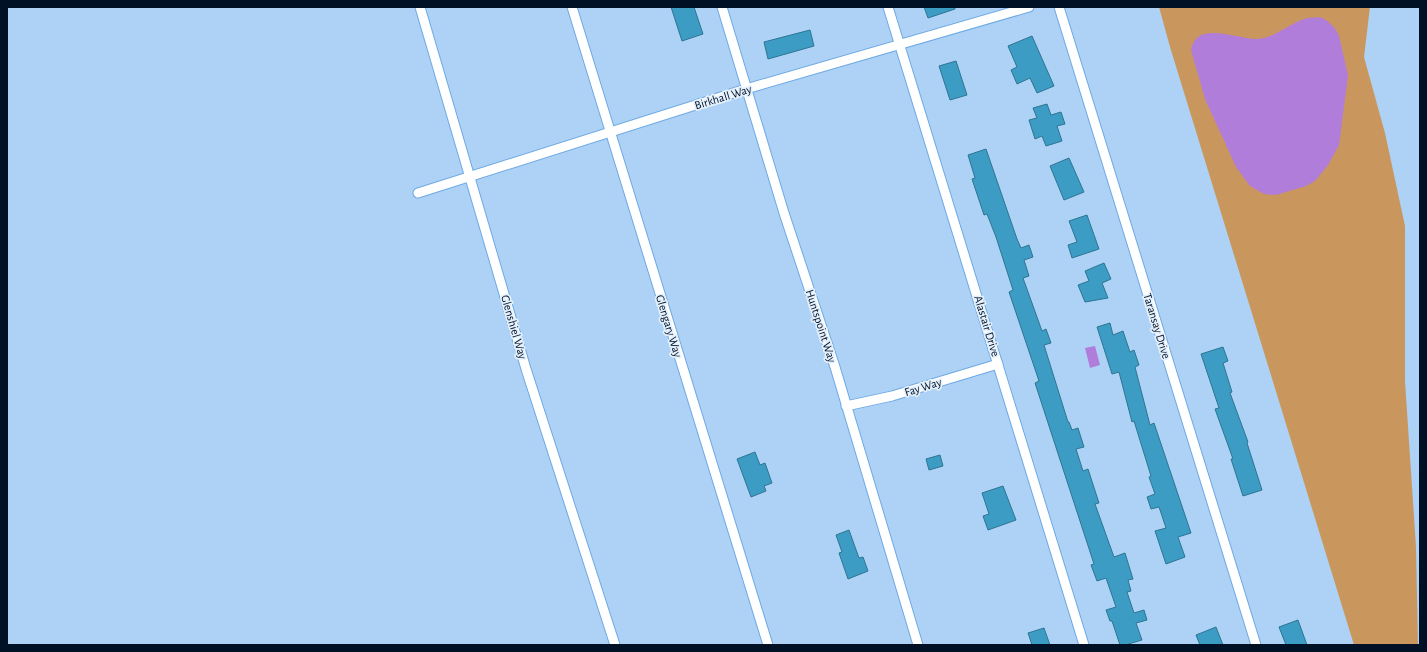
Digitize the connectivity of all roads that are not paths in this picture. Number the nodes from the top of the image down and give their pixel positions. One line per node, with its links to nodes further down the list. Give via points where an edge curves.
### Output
1 (420, 7): 10 (street, Glenshiel Way)
2 (572, 7): 9 (street, Glengary Way)
3 (722, 7): 8 (street, Huntspoint Way)
4 (888, 7): 7 (street, Alastair Drive)
5 (1029, 7): 7 (street, Birkhall Way)
6 (1059, 7): 18 (street, Taransay Drive)
7 (899, 45): 8 (street, Birkhall Way); 12 (street, Alastair Drive)
8 (746, 89): 9 (street, Birkhall Way); 13 (street, Huntspoint Way)
9 (610, 132): 10 (street, Birkhall Way); 15 (street, Glengary Way)
10 (470, 176): 11 (street, Birkhall Way); 14 (street, Glenshiel Way, via 526,369)
11 (418, 193)
12 (998, 364): 13 (street, Fay Way, via 892,396); 17 (street, Alastair Drive)
13 (846, 406): 16 (street, Huntspoint Way)
14 (615, 645)
15 (768, 645)
16 (918, 645)
17 (1084, 645)
18 (1256, 645)

